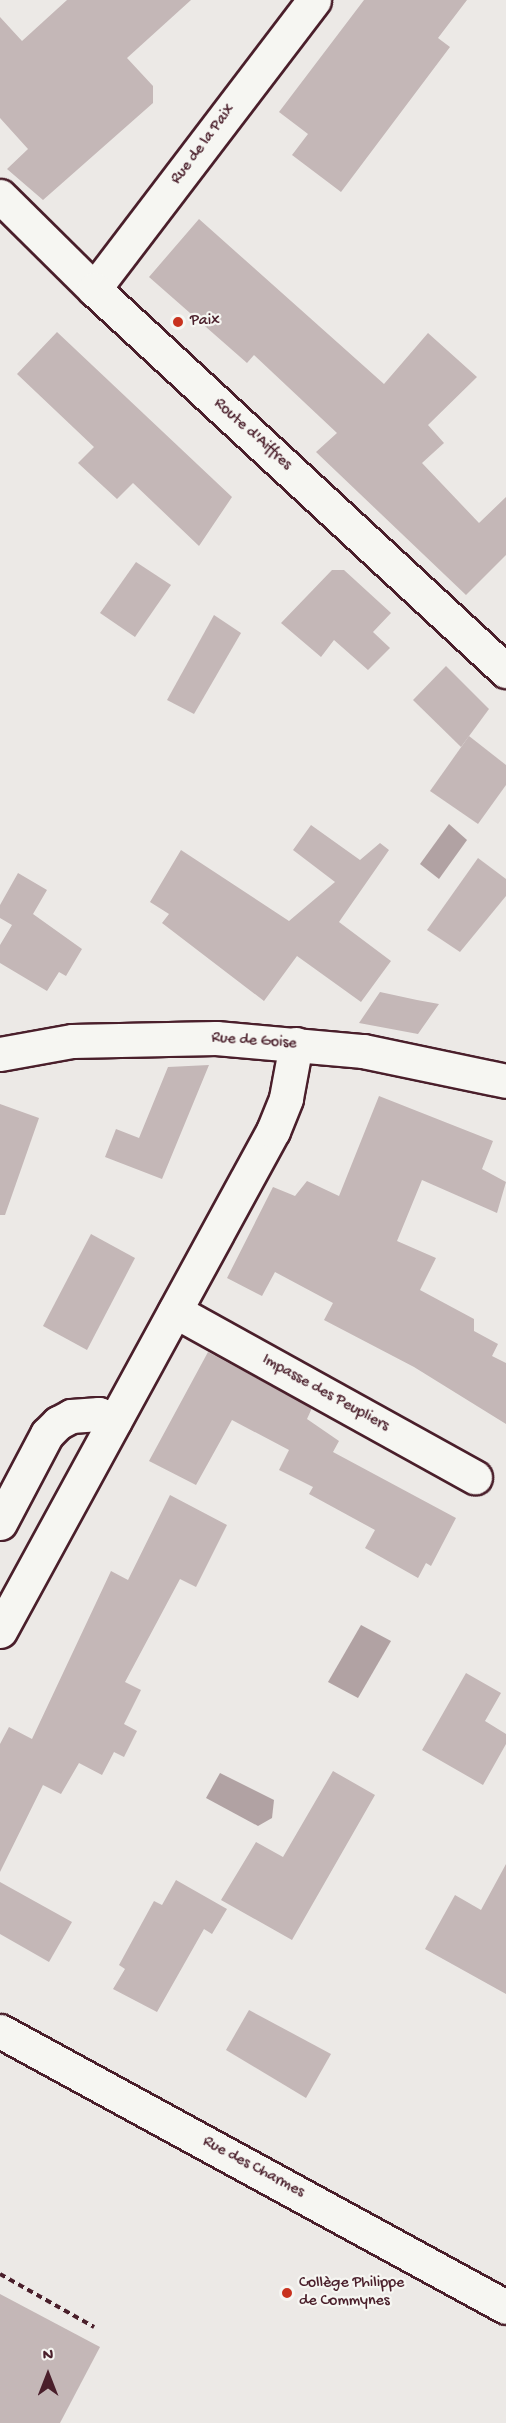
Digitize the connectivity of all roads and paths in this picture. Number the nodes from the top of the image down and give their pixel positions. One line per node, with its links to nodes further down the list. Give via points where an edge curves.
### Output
1 (314, 0): 3 (street, Rue de la Paix)
2 (0, 196): 3 (street, Route d'Aiffres)
3 (94, 290): 4 (street, Route d'Aiffres)
4 (506, 670)
5 (296, 1044): 6 (street, Rue de Goise, via 155,1038 72,1041); 7 (street, Rue de Goise, via 363,1051); 8 (street, via 286,1098 273,1131)
6 (0, 1054)
7 (506, 1081)
8 (175, 1311): 9 (street); 10 (street, Impasse des Peupliers)
9 (115, 1421): 11 (street, via 99,1414 71,1416 58,1423 47,1434); 12 (street)
10 (475, 1477)
11 (0, 1523)
12 (0, 1629)
13 (0, 2031): 15 (street, Rue des Charmes)
14 (0, 2274): 16 (path)
15 (506, 2307)
16 (94, 2327)

